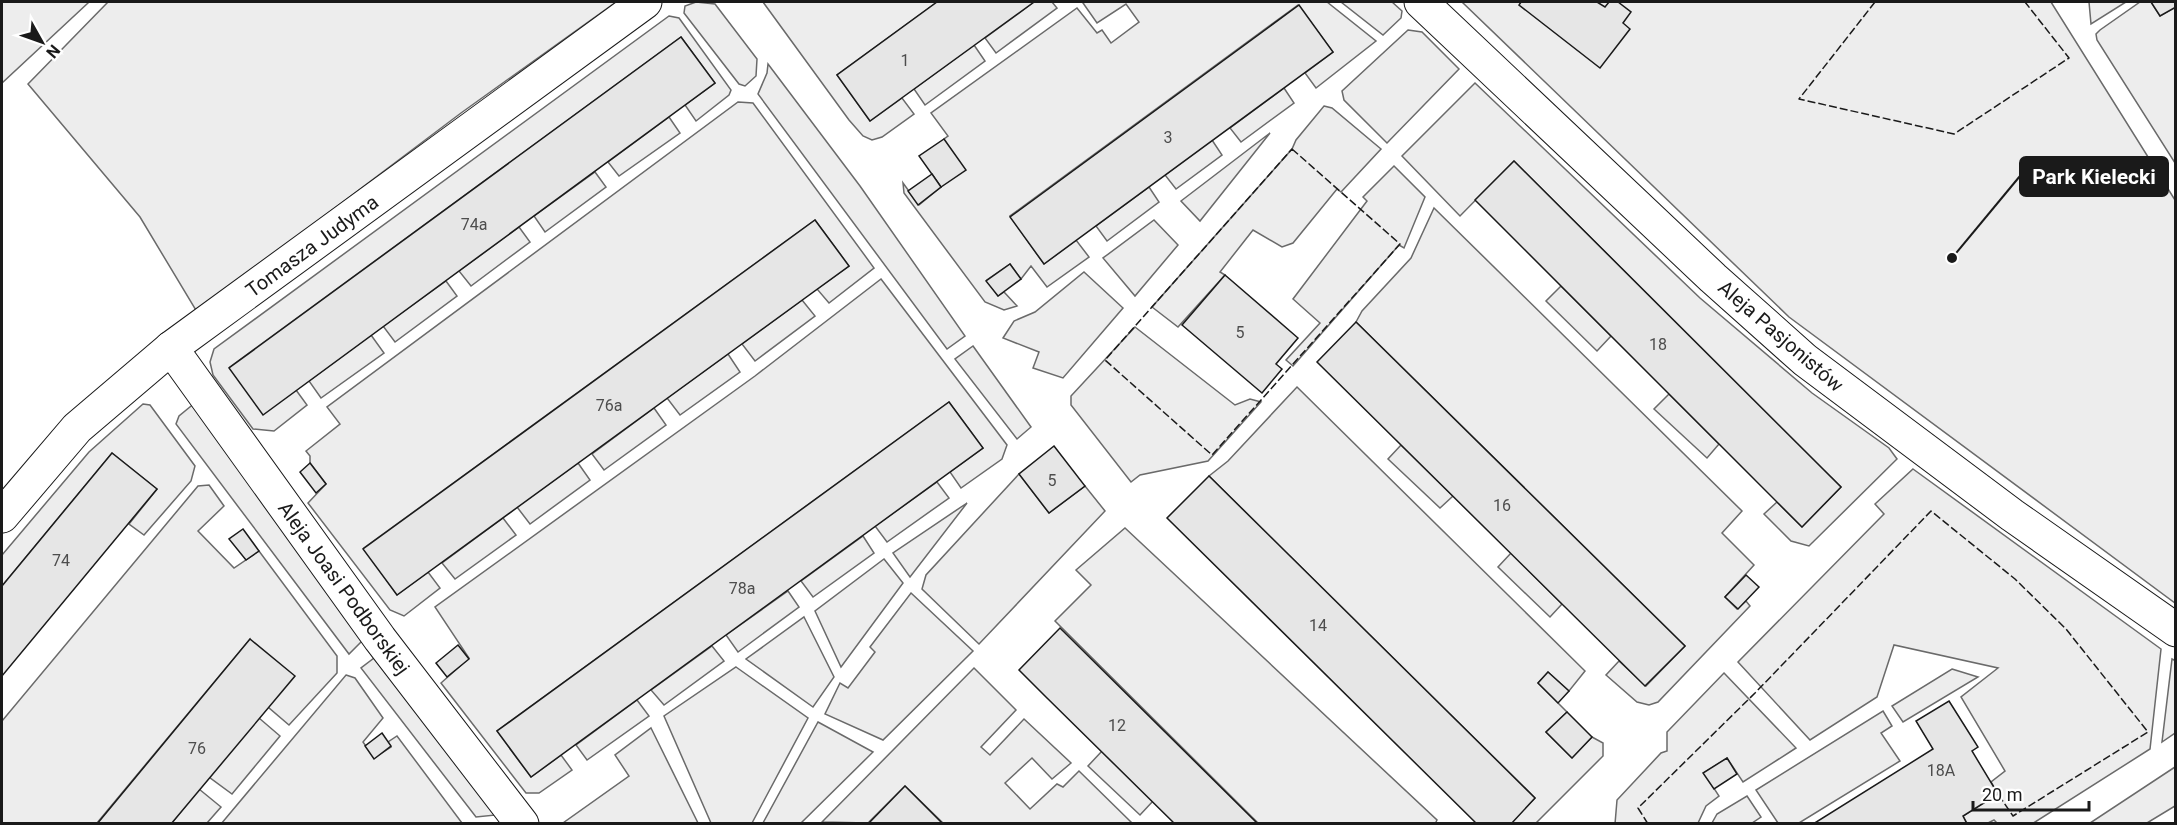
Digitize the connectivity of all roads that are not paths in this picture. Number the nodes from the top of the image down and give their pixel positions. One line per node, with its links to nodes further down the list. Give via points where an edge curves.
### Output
1 (645, 2): 3 (street, Tomasza Judyma)
2 (1421, 2): 5 (street, Aleja Pasjonistów, via 1752,315 1805,360 1975,488)
3 (171, 348): 4 (street, Tomasza Judyma, via 77,428); 6 (street, Aleja Joasi Podborskiej, via 380,639)
4 (2, 516)
5 (2175, 630)
6 (522, 824)

